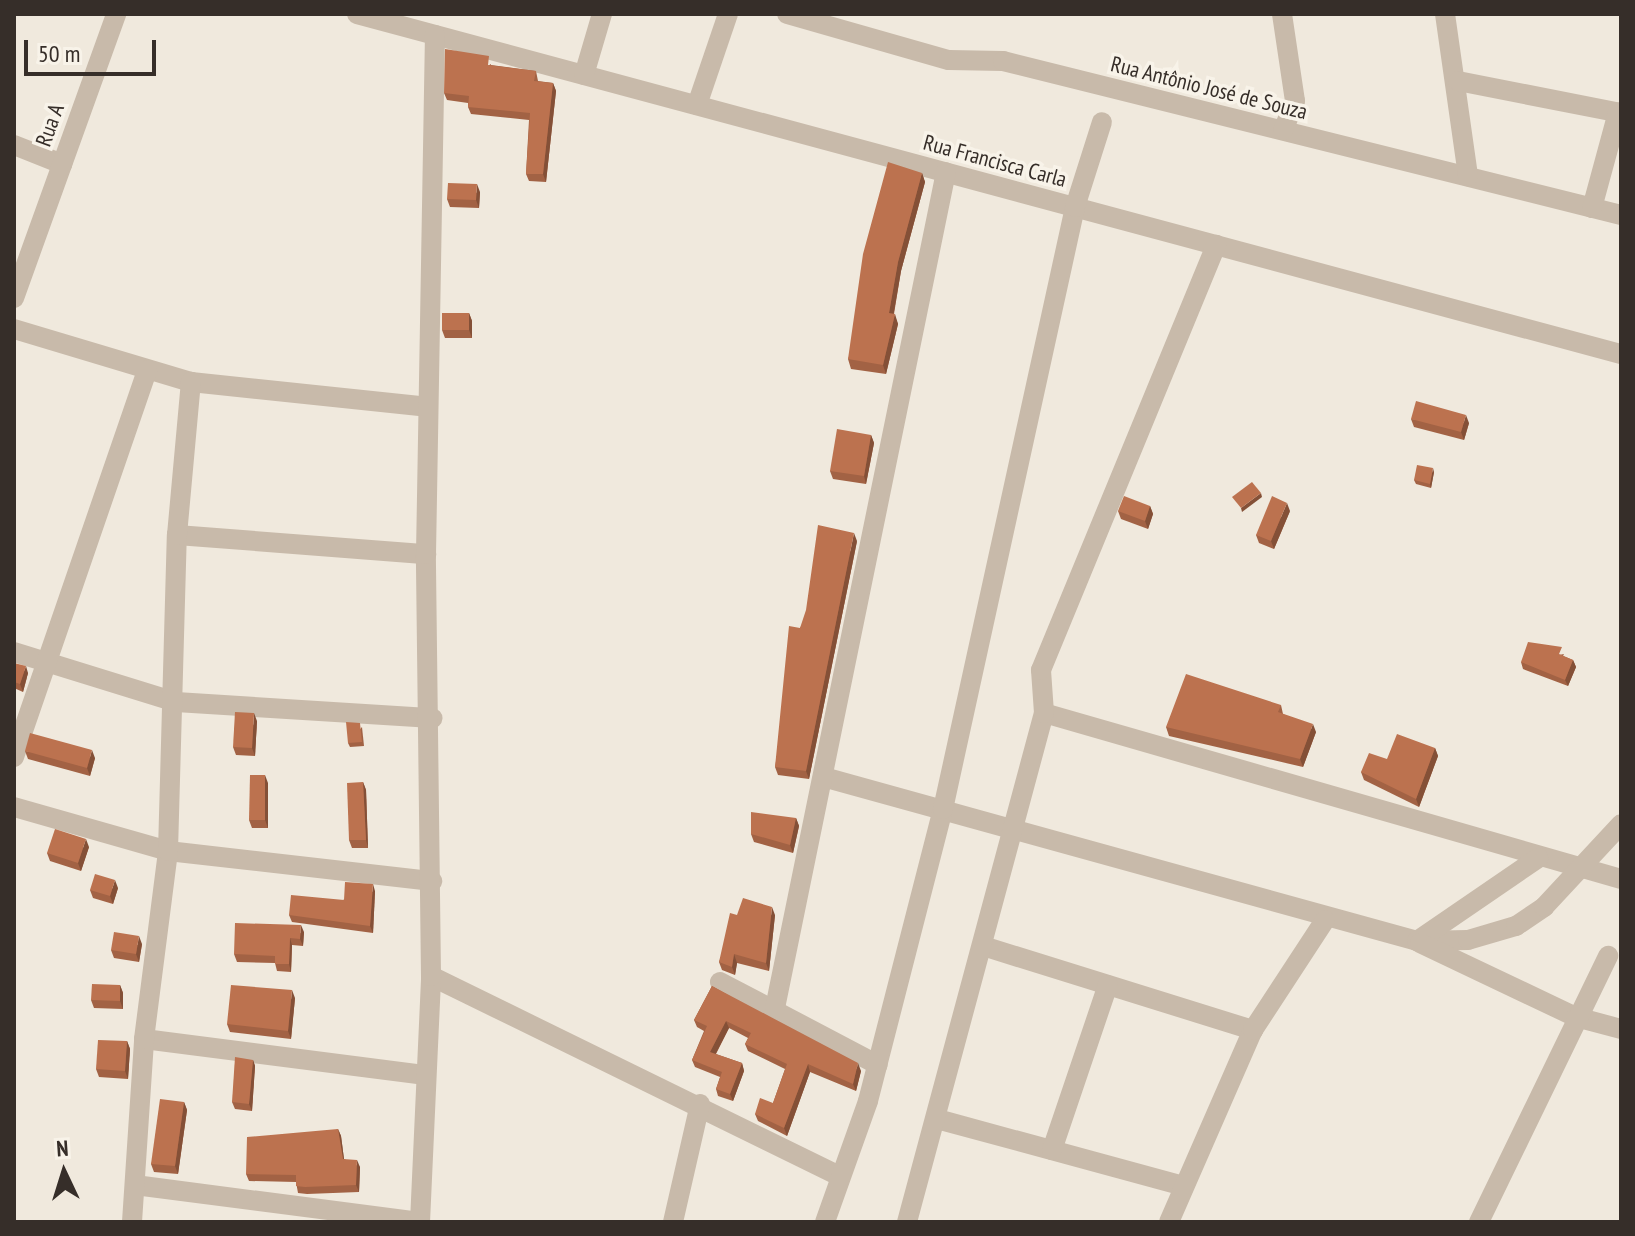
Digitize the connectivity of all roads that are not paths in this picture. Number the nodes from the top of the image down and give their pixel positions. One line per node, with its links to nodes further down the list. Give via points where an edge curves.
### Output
1 (116, 14): 16 (street, Rua A)
2 (357, 14): 8 (street, Rua Francisca Carla)
3 (602, 14): 9 (street)
4 (728, 14): 11 (street)
5 (787, 14): 14 (street, Rua Antônio José de Souza, via 949,60 1003,61)
6 (1282, 14): 14 (street, via 1295,101)
7 (1445, 14): 10 (street)
8 (435, 35): 9 (street, Rua Francisca Carla); 28 (street)
9 (584, 75): 11 (street, Rua Francisca Carla)
10 (1458, 81): 12 (street); 18 (street)
11 (697, 105): 17 (street, Rua Francisca Carla)
12 (1620, 113): 20 (street)
13 (1102, 122): 19 (street)
14 (1283, 130): 18 (street, Rua Antônio José de Souza)
15 (14, 145): 16 (street)
16 (62, 164): 23 (street, Rua A)
17 (946, 172): 19 (street, Rua Francisca Carla); 37 (street)
18 (1468, 176): 20 (street, Rua Antônio José de Souza)
19 (1075, 207): 22 (street, Rua Francisca Carla); 39 (street)
20 (1592, 208): 21 (street, Rua Antônio José de Souza)
21 (1621, 215)
22 (1216, 245): 25 (street, Rua Francisca Carla); 34 (street, via 1041,670)
23 (16, 286)
24 (14, 329): 26 (street)
25 (1621, 354)
26 (147, 370): 27 (street); 32 (street)
27 (191, 382): 28 (street); 29 (street)
28 (427, 407): 30 (street)
29 (177, 535): 30 (street); 33 (street)
30 (426, 554): 35 (street)
31 (14, 652): 32 (street)
32 (47, 663): 33 (street); 36 (street)
33 (176, 702): 35 (street); 42 (street)
34 (1044, 713): 41 (street); 43 (street)
35 (433, 718): 46 (street)
36 (14, 757)
37 (827, 778): 39 (street); 54 (street)
38 (14, 807): 42 (street)
39 (943, 809): 41 (street); 59 (street)
40 (1621, 824): 44 (street)
41 (1014, 828): 47 (street); 49 (street)
42 (168, 851): 46 (street); 58 (street)
43 (1538, 858): 44 (street); 48 (street)
44 (1578, 869): 45 (street); 48 (street, via 1516,926 1468,940)
45 (1621, 879)
46 (432, 881): 51 (street)
47 (1325, 920): 48 (street); 57 (street)
48 (1417, 941): 55 (street)
49 (983, 946): 53 (street); 62 (street)
50 (1608, 956): 55 (street)
51 (431, 976): 60 (street); 61 (street)
52 (720, 982): 54 (street)
53 (1108, 985): 57 (street); 63 (street)
54 (775, 1008): 59 (street)
55 (1576, 1017): 56 (street); 73 (street)
56 (1621, 1029)
57 (1253, 1030): 66 (street)
58 (144, 1039): 60 (street); 65 (street)
59 (878, 1065): 64 (street)
60 (426, 1075): 68 (street)
61 (700, 1104): 64 (street); 69 (street)
62 (937, 1119): 63 (street); 71 (street)
63 (1052, 1150): 66 (street)
64 (838, 1175): 70 (street)
65 (135, 1185): 67 (street); 68 (street)
66 (1184, 1186): 72 (street)
67 (132, 1222)
68 (419, 1222)
69 (673, 1222)
70 (825, 1222)
71 (907, 1222)
72 (1169, 1222)
73 (1479, 1222)

